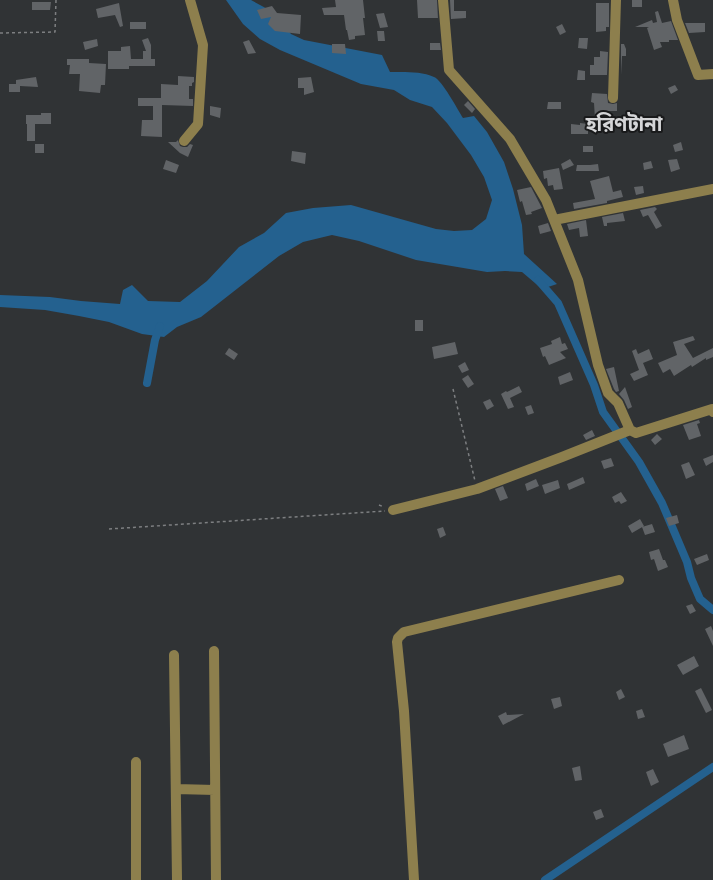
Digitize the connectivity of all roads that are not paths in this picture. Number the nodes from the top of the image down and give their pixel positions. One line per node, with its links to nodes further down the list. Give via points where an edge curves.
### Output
1 (190, 0): 7 (street, via 203,45 198,124)
2 (443, 0): 9 (street, via 449,70 510,139 546,200)
3 (616, 0): 6 (street)
4 (673, 0): 5 (street, via 677,20 698,75)
5 (713, 74)
6 (613, 98)
7 (184, 140)
8 (713, 189): 9 (street)
9 (554, 220): 11 (street, via 578,280 608,393 618,403)
10 (713, 412): 11 (street, via 712,409 636,433)
11 (630, 430): 12 (street, via 477,488)
12 (393, 510)
13 (619, 580): 22 (street, via 404,632 398,638)
14 (214, 651): 18 (street)
15 (174, 655): 17 (street)
16 (136, 762): 19 (street)
17 (176, 789): 18 (street); 20 (street)
18 (215, 790): 21 (street)
19 (136, 880)
20 (177, 880)
21 (216, 880)
22 (414, 880)

